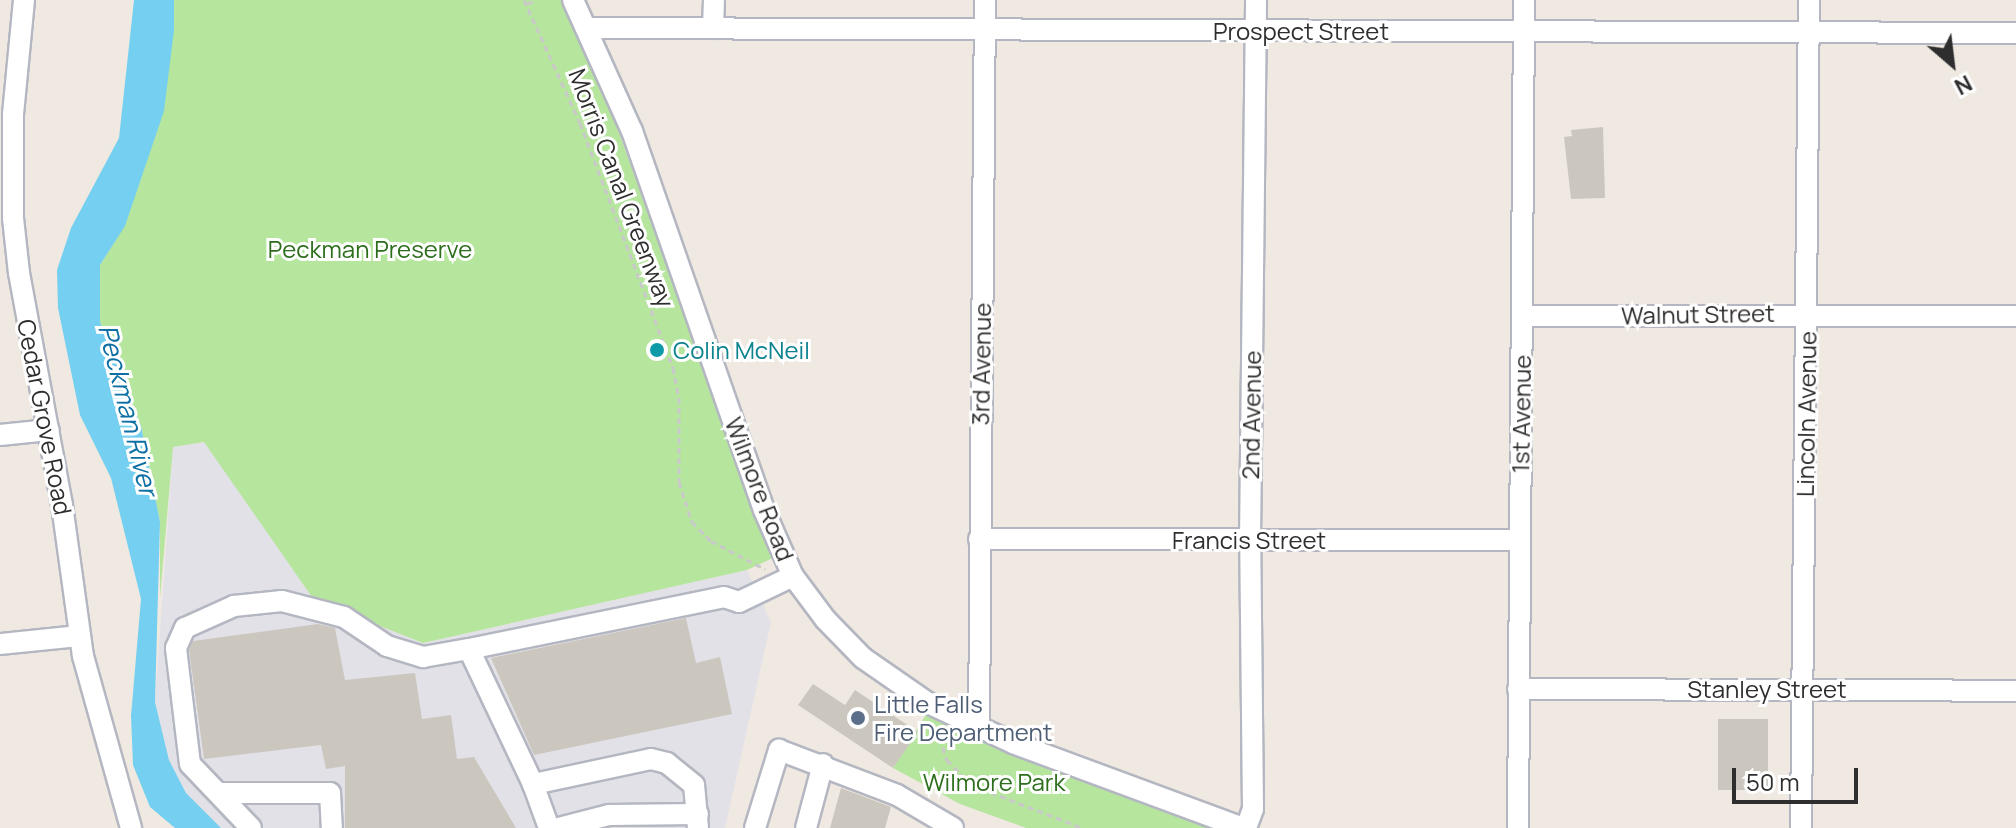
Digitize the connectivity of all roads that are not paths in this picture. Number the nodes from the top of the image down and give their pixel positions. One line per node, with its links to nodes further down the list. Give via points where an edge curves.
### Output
1 (24, 0): 15 (street, Cedar Grove Road, via 16,45)
2 (573, 0): 8 (street, Wilmore Road)
3 (714, 0): 9 (street)
4 (985, 0): 10 (street, 3rd Avenue)
5 (1256, 0): 11 (street, 2nd Avenue)
6 (1524, 0): 12 (street, 1st Avenue)
7 (1809, 0): 14 (street, Lincoln Avenue)
8 (587, 28): 9 (street, Prospect Street); 24 (street, Wilmore Road, via 632,131)
9 (713, 28): 10 (street, Prospect Street)
10 (985, 29): 11 (street, Prospect Street); 21 (street, 3rd Avenue)
11 (1256, 31): 12 (street, Prospect Street); 23 (street, 2nd Avenue)
12 (1524, 32): 14 (street, Prospect Street); 17 (street, 1st Avenue)
13 (2016, 33): 14 (street, Prospect Street)
14 (1809, 34): 16 (street, Lincoln Avenue)
15 (6, 219): 19 (street, Cedar Grove Road)
16 (1807, 312): 17 (street, Walnut Street); 18 (street, Walnut Street); 28 (street, Lincoln Avenue)
17 (1523, 316): 22 (street, 1st Avenue)
18 (2016, 316)
19 (49, 430): 20 (street); 25 (street, Cedar Grove Road)
20 (0, 435)
21 (979, 539): 23 (street, Francis Street); 31 (street, 3rd Avenue)
22 (1519, 540): 23 (street, Francis Street); 29 (street, 1st Avenue)
23 (1250, 541): 44 (street, 2nd Avenue, via 1253,809)
24 (786, 579): 27 (street, via 739,602 724,597); 31 (street, Wilmore Road, via 863,658 928,703)
25 (79, 636): 26 (street); 36 (street, Cedar Grove Road)
26 (0, 644)
27 (469, 649): 33 (street); 34 (street, via 423,657 387,646 344,617 282,601 234,606 185,628 176,648 190,764)
28 (1803, 688): 29 (street, Stanley Street); 30 (street, Stanley Street); 46 (street, Lincoln Avenue)
29 (1518, 689): 45 (street, 1st Avenue)
30 (2016, 691)
31 (979, 728): 44 (street, Wilmore Road)
32 (823, 764): 41 (street, via 779,750); 42 (street); 43 (street, via 897,795)
33 (533, 784): 35 (street, via 651,759 667,763 694,785); 39 (street)
34 (219, 793): 37 (street); 38 (street, via 330,793)
35 (698, 821): 40 (street, via 609,815)
36 (131, 828)
37 (251, 828)
38 (332, 828)
39 (549, 828)
40 (559, 828)
41 (755, 828)
42 (806, 828)
43 (953, 828)
44 (1245, 828)
45 (1518, 828)
46 (1801, 828)

